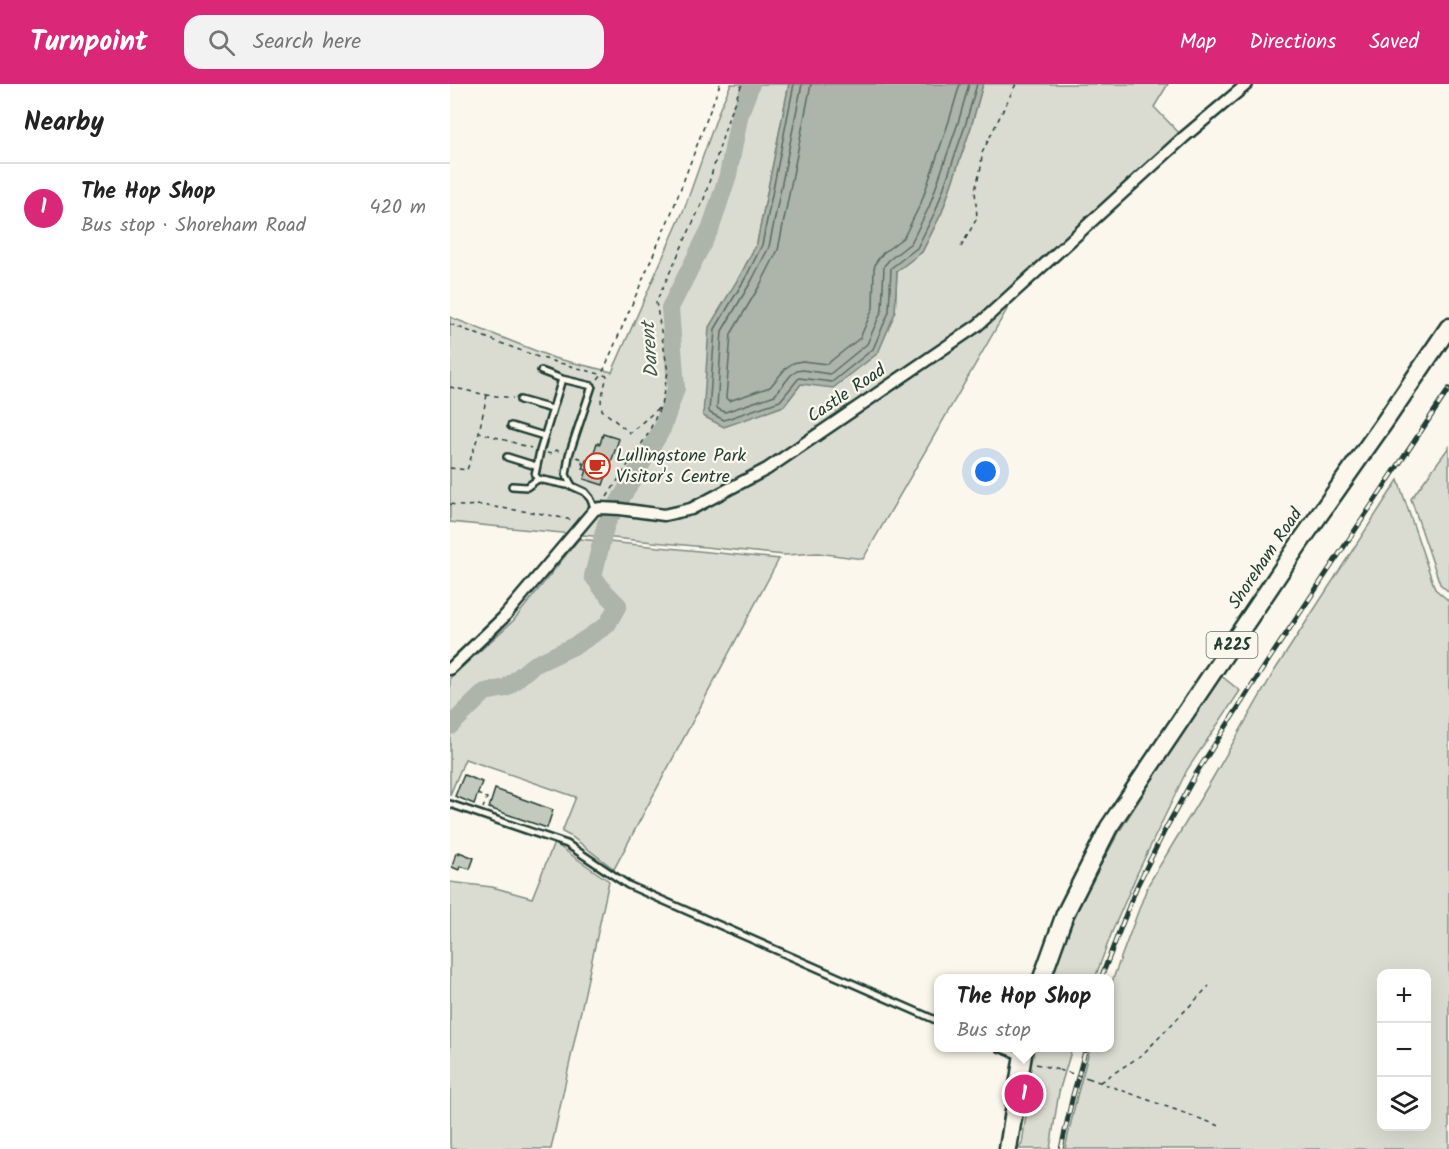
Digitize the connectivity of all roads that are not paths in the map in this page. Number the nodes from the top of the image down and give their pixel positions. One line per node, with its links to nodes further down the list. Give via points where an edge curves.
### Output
1 (1247, 84): 14 (street, Castle Road, via 978,325 766,469 691,509 664,515)
2 (1449, 327): 17 (main road, Shoreham Road / A225, via 1110,827 1065,914)
3 (541, 371): 4 (lane)
4 (562, 379): 6 (lane); 13 (lane, via 592,386 569,455 566,475)
5 (520, 400): 6 (lane)
6 (552, 408): 8 (lane)
7 (511, 426): 8 (lane)
8 (544, 436): 10 (lane)
9 (507, 457): 10 (lane)
10 (536, 466): 11 (lane)
11 (538, 479): 12 (lane, via 527,487); 13 (lane)
12 (512, 486)
13 (572, 486): 14 (lane, via 585,492)
14 (602, 509): 15 (street, via 503,618)
15 (450, 669)
16 (450, 804): 18 (lane, via 567,844 628,885)
17 (1043, 974)
18 (934, 1019)
19 (1023, 1055): 20 (main road)
20 (1008, 1149)

